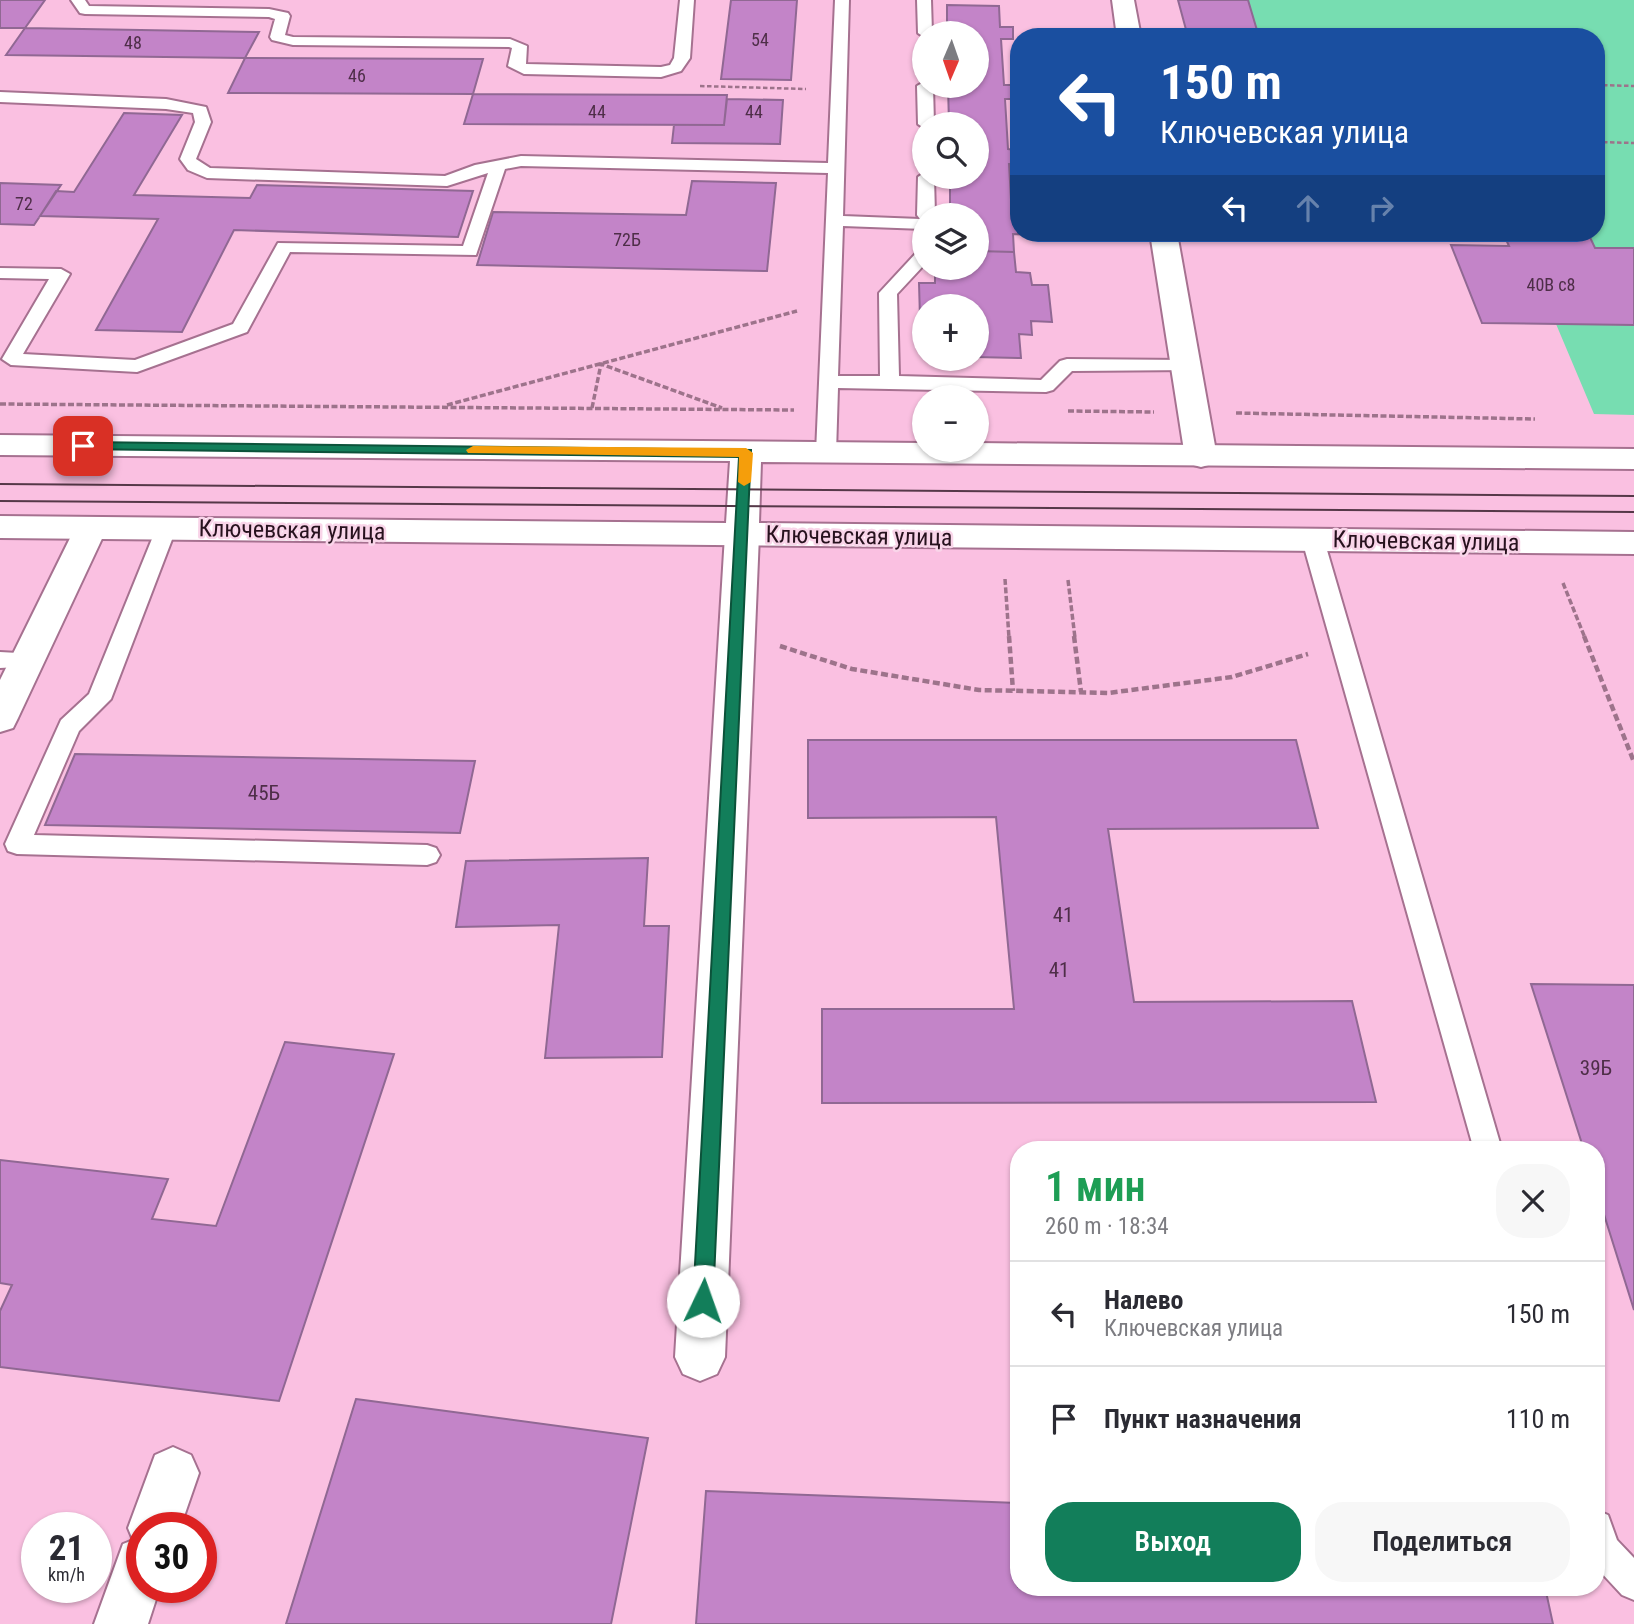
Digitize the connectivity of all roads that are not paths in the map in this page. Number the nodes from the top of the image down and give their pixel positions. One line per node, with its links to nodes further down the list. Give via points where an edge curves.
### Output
1 (78, 0): 2 (lane, via 85,10 269,13 283,16 277,37 293,41 510,43 520,46 516,66 524,69 661,72 676,68 681,58)
2 (687, 0)
3 (842, 0): 10 (lane)
4 (925, 0): 6 (lane)
5 (1123, 0): 7 (main road)
6 (925, 21)
7 (1128, 28)
8 (0, 97): 9 (lane, via 166,104 200,110 203,122 187,159 207,173 447,181)
9 (498, 166): 10 (lane, via 520,161); 15 (lane, via 470,251 284,247 240,328 137,366 11,359 61,274)
10 (836, 168): 11 (lane)
11 (834, 221): 12 (lane); 17 (lane)
12 (912, 224)
13 (1165, 242): 16 (main road)
14 (912, 268): 18 (lane, via 888,293)
15 (0, 273)
16 (1186, 366): 18 (lane, via 1067,365 1046,386); 22 (main road)
17 (829, 382): 18 (lane); 21 (lane)
18 (890, 382)
19 (0, 445): 20 (main road)
20 (746, 453): 21 (main road); 27 (main road)
21 (826, 453): 22 (main road)
22 (1201, 457): 23 (main road)
23 (1634, 460)
24 (0, 527): 25 (main road, Ключевская улица)
25 (91, 528): 26 (main road, Ключевская улица); 30 (main road)
26 (166, 529): 27 (main road, Ключевская улица); 32 (lane, via 99,699 69,726 17,844)
27 (741, 535): 28 (main road, Ключевская улица); 34 (main road)
28 (1313, 540): 29 (main road, Ключевская улица); 33 (lane)
29 (1634, 543)
30 (14, 660): 31 (main road)
31 (0, 718)
32 (428, 855)
33 (1485, 1141)
34 (700, 1357)
35 (173, 1473): 36 (main road)
36 (160, 1512)
37 (1605, 1552): 38 (lane)
38 (1634, 1583)
39 (128, 1603): 40 (main road)
40 (121, 1624)

